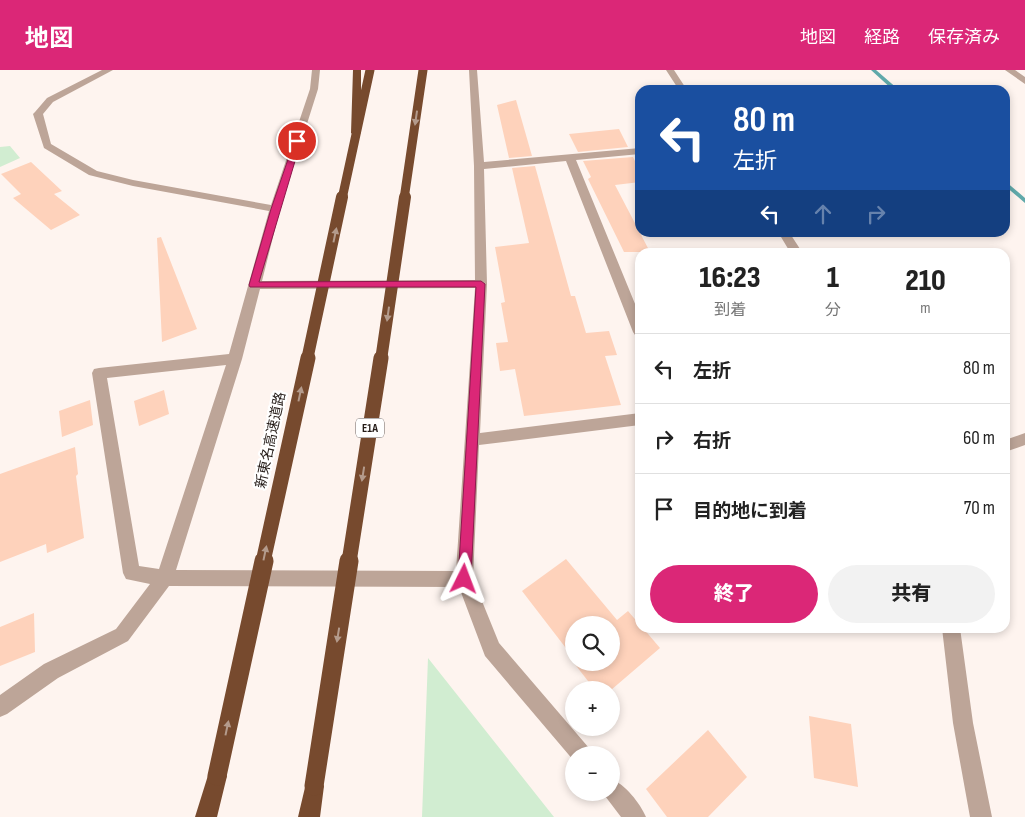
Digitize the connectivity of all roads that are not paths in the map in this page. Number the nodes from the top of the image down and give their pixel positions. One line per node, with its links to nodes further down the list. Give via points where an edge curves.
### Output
1 (109, 70): 15 (street, via 50,100 38,114 47,146 93,173)
2 (316, 70): 15 (street, via 314,89)
3 (357, 70): 11 (highway, bridge)
4 (370, 70): 11 (highway, 新東名高速道路, bridge)
5 (423, 70): 33 (highway, E1A, one-way to 33, bridge)
6 (473, 70): 14 (street)
7 (670, 70): 10 (street)
8 (1008, 70): 9 (street)
9 (1025, 81)
10 (680, 85)
11 (356, 140): 32 (highway, 新東名高速道路, one-way to 11, bridge)
12 (635, 152): 13 (street)
13 (570, 158): 14 (street); 20 (street)
14 (479, 166): 18 (street)
15 (275, 209): 19 (street)
16 (786, 237): 17 (street)
17 (793, 248)
18 (481, 284): 19 (street); 24 (street)
19 (254, 285): 21 (street)
20 (635, 320)
21 (235, 358): 26 (street); 26 (street, via 99,373 132,573)
22 (635, 420): 24 (street)
23 (1025, 439): 25 (street)
24 (471, 440): 27 (street)
25 (1010, 444)
26 (165, 578): 27 (street); 29 (street, via 122,635 51,671)
27 (464, 579): 30 (street, via 492,649)
28 (952, 633): 35 (street)
29 (0, 707)
30 (574, 746)
31 (620, 800): 34 (street)
32 (206, 817)
33 (309, 817)
34 (635, 817)
35 (980, 817)

